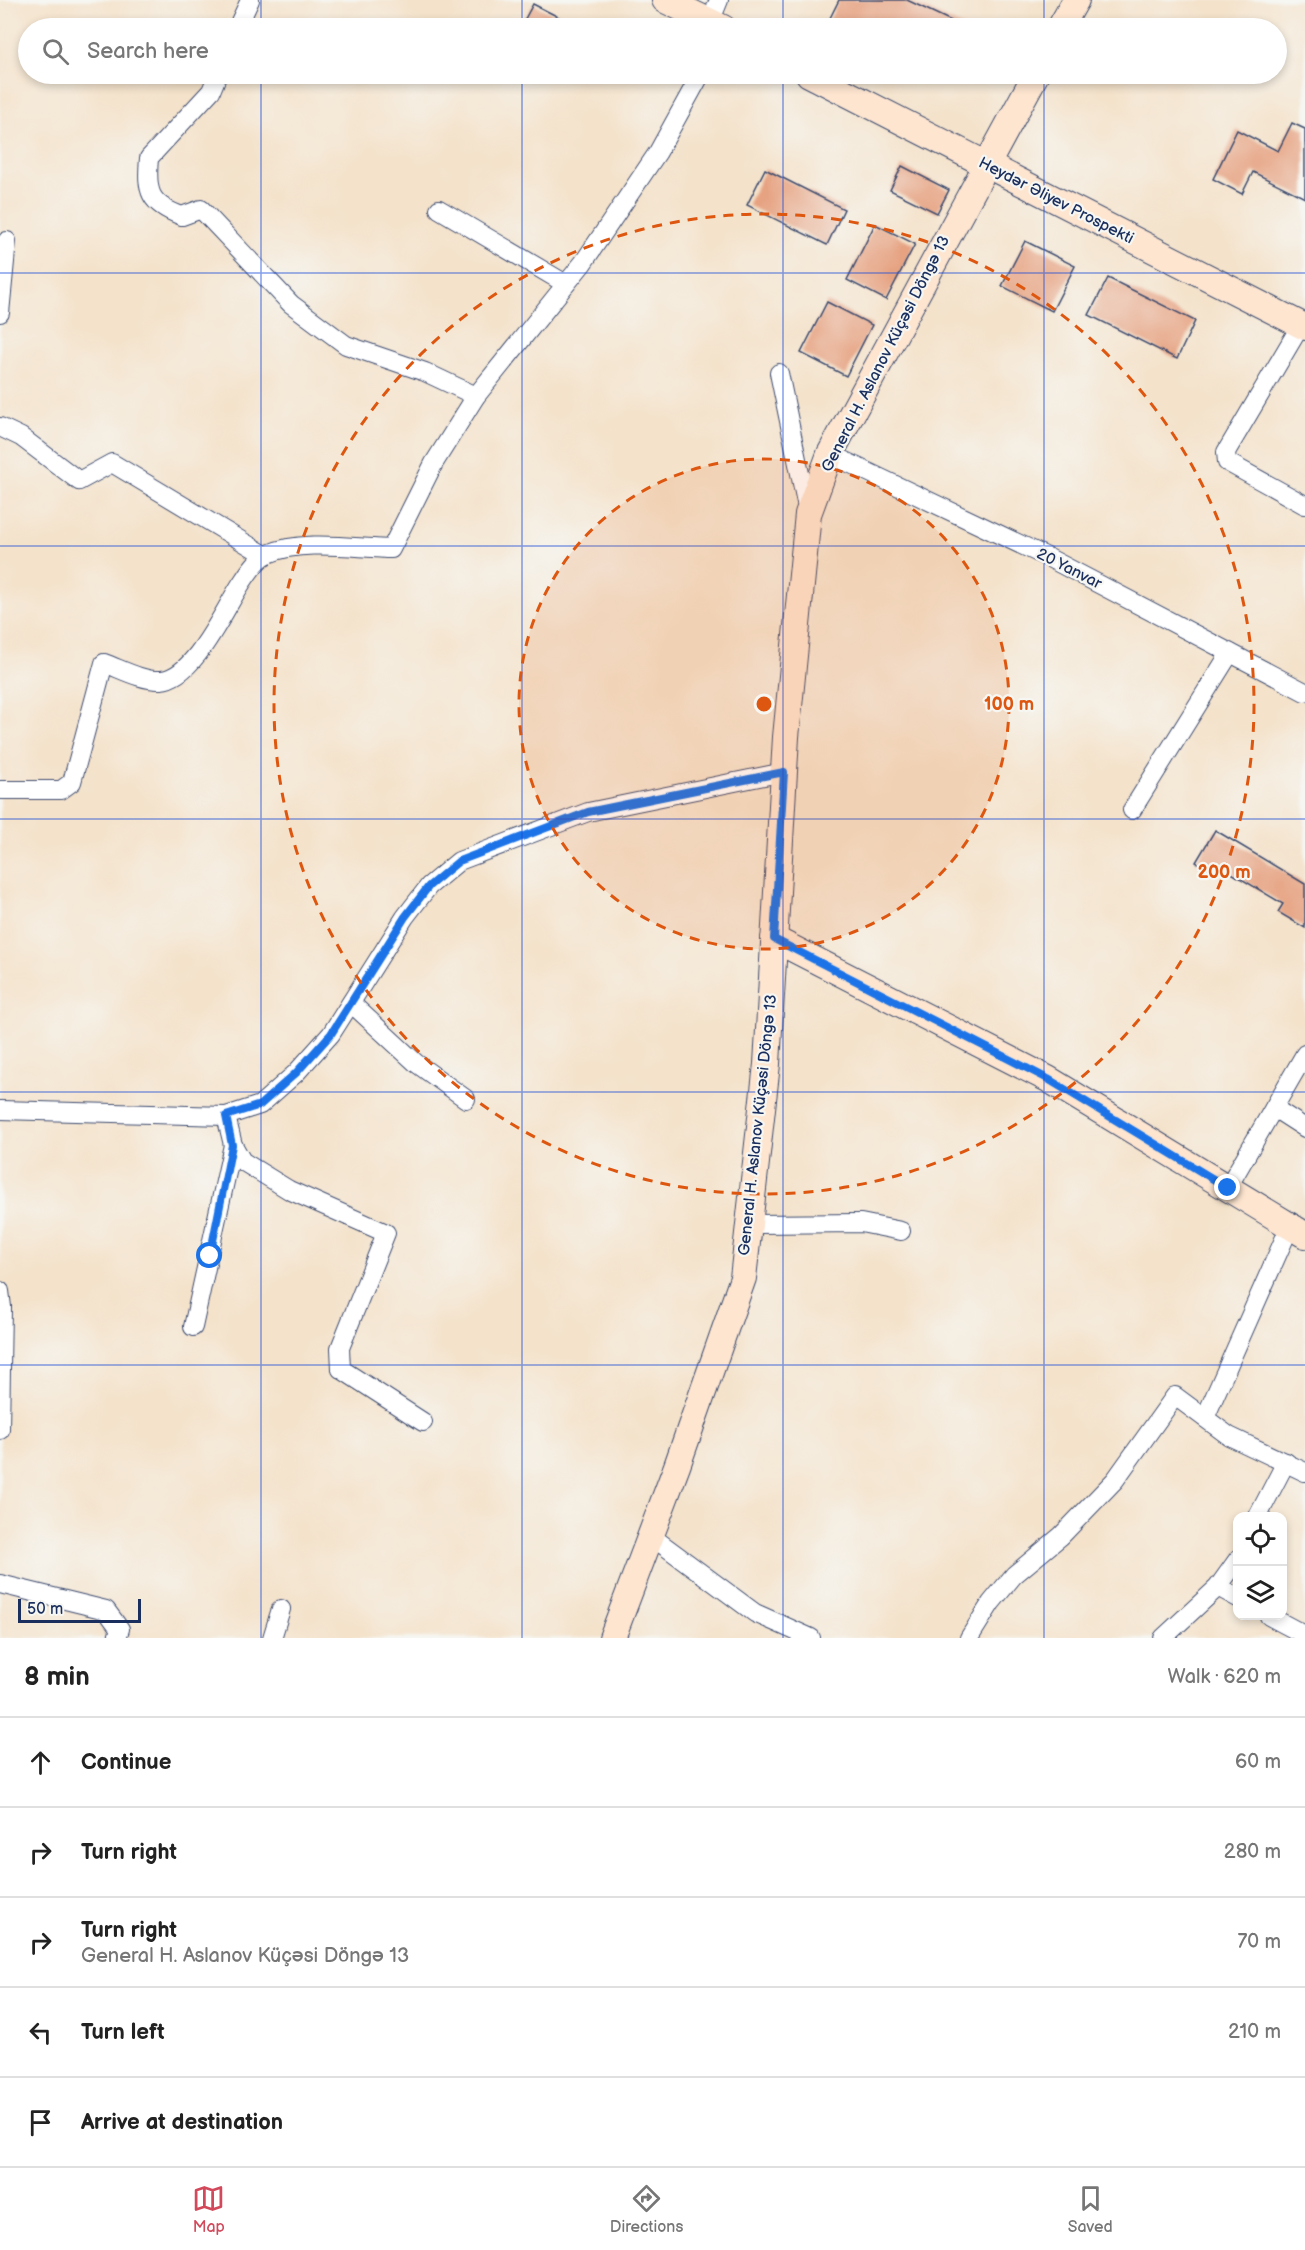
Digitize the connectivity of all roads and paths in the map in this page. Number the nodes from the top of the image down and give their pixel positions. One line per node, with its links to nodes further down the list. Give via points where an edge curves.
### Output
1 (250, 0): 5 (street)
2 (665, 0): 4 (main road)
3 (1076, 0): 6 (main road)
4 (717, 17)
5 (242, 18)
6 (1066, 18)
7 (214, 84): 18 (street, via 149,158 150,191 162,209 182,216 201,209 291,304 346,345 425,372)
8 (695, 84): 14 (street, via 658,152)
9 (828, 84): 11 (main road, Heydər Əliyev Prospekti)
10 (1030, 84): 11 (main road, General H. Aslanov Küçəsi Döngə 13)
11 (985, 166): 16 (main road, Heydər Əliyev Prospekti); 20 (main road, General H. Aslanov Küçəsi Döngə 13)
12 (439, 209): 14 (street)
13 (7, 242): 15 (street)
14 (566, 284): 18 (street)
15 (0, 313)
16 (1303, 326): 21 (street, via 1226,452 1227,462 1238,470)
17 (779, 373): 22 (street)
18 (476, 396): 23 (street, via 434,463 391,549 286,548)
19 (0, 427): 23 (street, via 21,437 79,481 112,463)
20 (830, 454): 22 (main road, General H. Aslanov Küçəsi Döngə 13); 24 (street, 20 Yanvar, via 1048,558)
21 (1305, 505)
22 (808, 514): 26 (main road, General H. Aslanov Küçəsi Döngə 13)
23 (265, 555): 27 (street, via 240,585 198,654 179,674 162,680 146,678 104,663 72,782 61,790)
24 (1230, 653): 25 (street, 20 Yanvar); 28 (street)
25 (1305, 692)
26 (784, 772): 29 (main road, General H. Aslanov Küçəsi Döngə 13); 30 (street, via 588,812 459,861 429,886 405,917)
27 (0, 790)
28 (1132, 810)
29 (774, 939): 38 (main road, via 1048,1079); 39 (main road, General H. Aslanov Küçəsi Döngə 13, via 767,1064)
30 (351, 1003): 32 (street, via 416,1063); 35 (street, via 331,1034 296,1073 260,1105)
31 (1305, 1054): 33 (street)
32 (466, 1099)
33 (1274, 1108): 36 (street); 38 (street)
34 (0, 1110): 35 (street)
35 (226, 1116): 37 (street)
36 (1305, 1128)
37 (232, 1145): 43 (street); 45 (street, via 242,1161 289,1190 386,1233 340,1348 341,1369)
38 (1228, 1188): 40 (main road)
39 (749, 1224): 41 (street, via 861,1223); 50 (main road, General H. Aslanov Küçəsi Döngə 13, via 743,1278)
40 (1297, 1230): 44 (street)
41 (901, 1231)
42 (0, 1291): 46 (street)
43 (193, 1327)
44 (1206, 1418): 47 (street, via 1229,1436); 62 (street, via 1175,1396 1115,1480 1061,1536 1014,1575)
45 (423, 1422)
46 (0, 1430)
47 (1286, 1462): 48 (street); 49 (street)
48 (1305, 1472)
49 (1260, 1512)
50 (651, 1536): 60 (main road, General H. Aslanov Küçəsi Döngə 13); 61 (street, via 755,1613)
51 (1233, 1566): 53 (street)
52 (0, 1584): 58 (street, via 106,1610 120,1629)
53 (1218, 1587): 54 (street); 63 (street)
54 (1233, 1595)
55 (281, 1609): 59 (street)
56 (1277, 1620): 57 (street)
57 (1301, 1633)
58 (117, 1638)
59 (272, 1638)
60 (612, 1638)
61 (811, 1638)
62 (969, 1638)
63 (1163, 1638)

